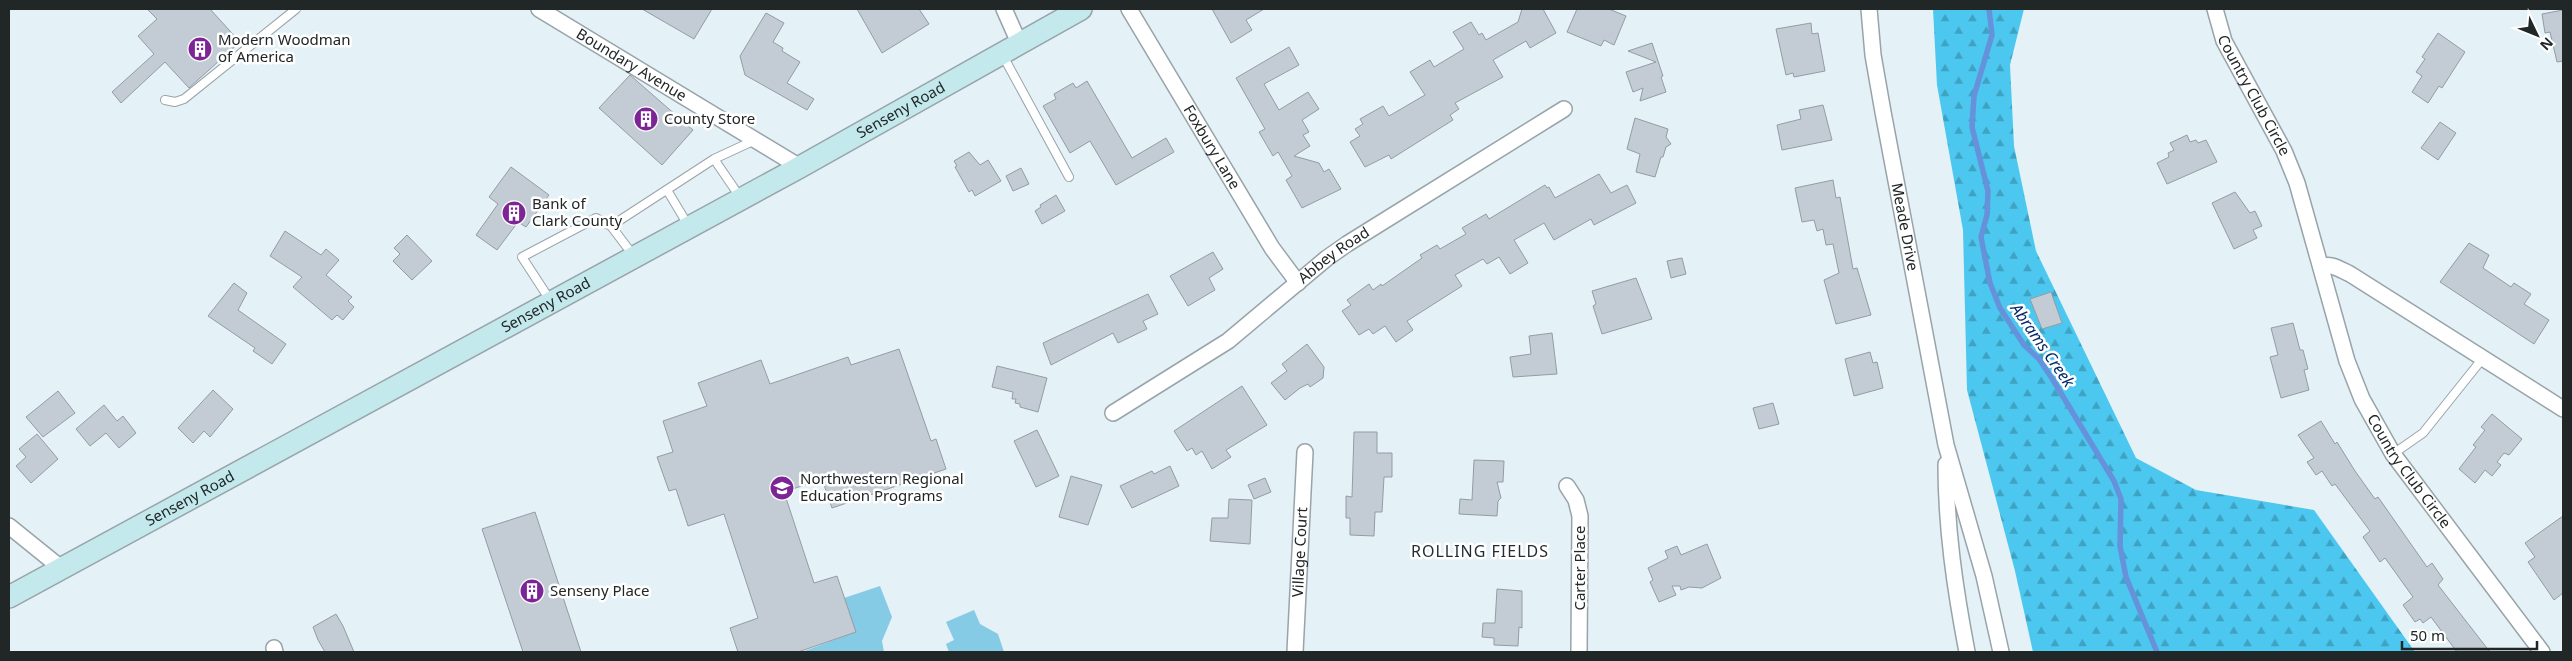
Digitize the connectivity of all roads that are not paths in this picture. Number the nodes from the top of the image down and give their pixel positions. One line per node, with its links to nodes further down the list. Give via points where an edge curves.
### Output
1 (296, 9): 9 (lane, via 184,99 175,102)
2 (539, 9): 11 (street, Boundary Avenue)
3 (1004, 9): 8 (street)
4 (1081, 9): 8 (main road, Senseny Road)
5 (1129, 9): 21 (street, Foxbury Lane, via 1272,248)
6 (1869, 9): 26 (street, Meade Drive, via 1882,112)
7 (2215, 9): 20 (street, Country Club Circle, via 2224,42 2294,175)
8 (1011, 49): 13 (main road, Senseny Road); 14 (lane)
9 (165, 100)
10 (1564, 109): 21 (street, Abbey Road, via 1347,244)
11 (754, 140): 12 (lane); 13 (street, Boundary Avenue)
12 (714, 159): 15 (lane); 16 (lane)
13 (800, 167): 16 (main road, Senseny Road)
14 (1068, 176)
15 (667, 190): 17 (lane); 18 (lane)
16 (741, 198): 18 (main road, Senseny Road)
17 (611, 226): 19 (lane); 22 (lane, via 596,218 522,257)
18 (689, 227): 19 (main road, Senseny Road)
19 (634, 257): 22 (main road, Senseny Road)
20 (2321, 267): 23 (street, via 2333,266 2350,274); 28 (street, Country Club Circle, via 2347,361 2362,399)
21 (1298, 283): 25 (street, Abbey Road, via 1228,341)
22 (551, 302): 31 (main road, Senseny Road)
23 (2483, 358): 24 (street); 28 (lane, via 2423,433)
24 (2563, 409)
25 (1113, 413)
26 (1946, 445): 35 (street, Meade Drive, via 1946,514 1953,579); 36 (street, Meade Drive, via 1984,576)
27 (1305, 452): 33 (street, Village Court)
28 (2393, 454): 37 (street, Country Club Circle)
29 (1568, 486): 34 (street, Carter Place, via 1580,516)
30 (9, 526): 31 (street)
31 (61, 568): 32 (main road, Senseny Road)
32 (9, 596)
33 (1295, 652)
34 (1579, 652)
35 (1967, 652)
36 (2001, 652)
37 (2542, 652)

